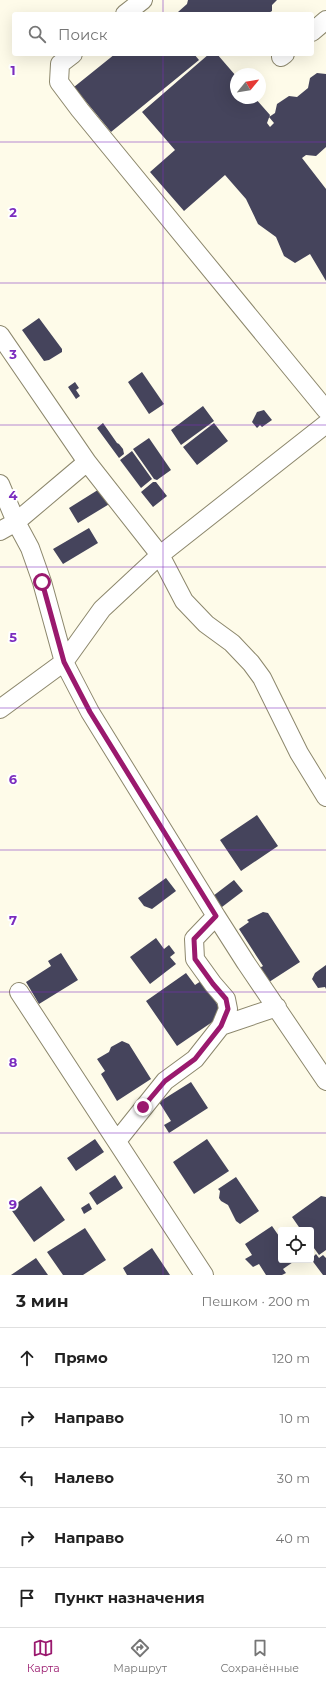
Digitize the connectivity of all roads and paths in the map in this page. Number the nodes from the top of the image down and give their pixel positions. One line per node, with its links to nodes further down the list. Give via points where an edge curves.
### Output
1 (143, 0): 2 (street)
2 (128, 12)
3 (326, 20): 4 (street)
4 (314, 30)
5 (70, 56): 8 (street, via 60,64 59,82)
6 (0, 335): 7 (street)
7 (6, 357): 10 (street)
8 (326, 410)
9 (326, 424): 14 (street)
10 (87, 462): 12 (street); 14 (street)
11 (0, 484): 12 (street)
12 (16, 522): 13 (street); 15 (street, via 30,548 42,582)
13 (0, 532)
14 (160, 555): 15 (street, via 102,609); 17 (street, via 184,601 206,624 232,643 262,678 298,752)
15 (64, 662): 16 (street); 18 (street, via 90,712)
16 (0, 709)
17 (326, 797)
18 (216, 916): 20 (street); 21 (street, via 194,939 195,959 226,999 228,1009)
19 (19, 992): 23 (street)
20 (277, 1007): 21 (street); 22 (street)
21 (221, 1026): 23 (street, via 195,1059 165,1081)
22 (326, 1081)
23 (117, 1141): 24 (street)
24 (204, 1275)

